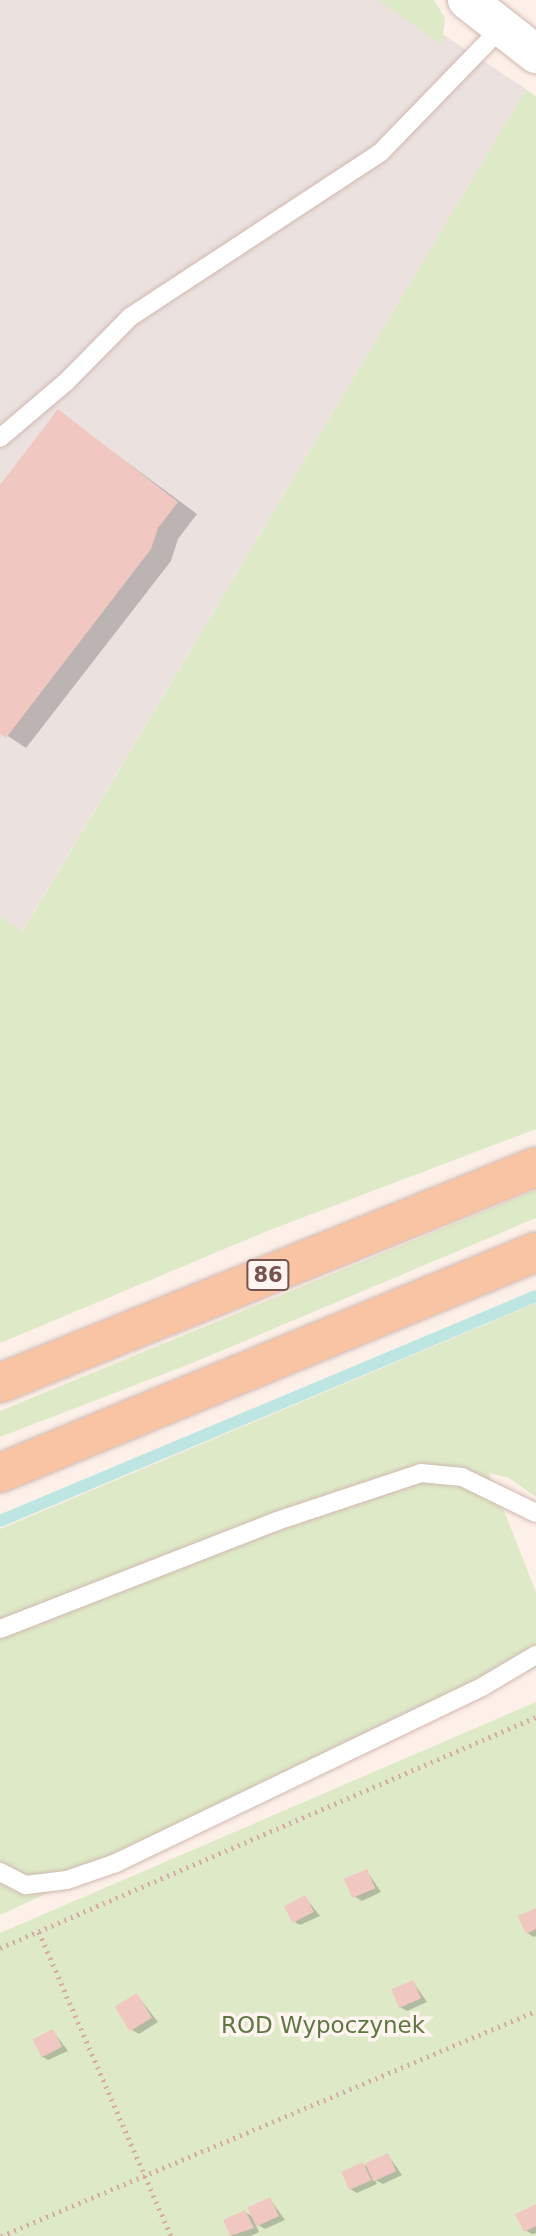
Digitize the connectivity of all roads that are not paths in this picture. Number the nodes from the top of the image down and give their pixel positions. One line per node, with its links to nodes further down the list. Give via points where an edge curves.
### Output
1 (467, 0): 2 (street)
2 (502, 27): 3 (street); 4 (lane, via 380,153 130,317 66,382)
3 (536, 54)
4 (0, 438)
5 (536, 1167): 7 (main road, 86)
6 (536, 1252): 8 (main road)
7 (0, 1383)
8 (0, 1473)
9 (536, 1514): 10 (lane, via 462,1477 421,1473 276,1521)
10 (0, 1629)
11 (536, 1655): 12 (lane, via 482,1686 116,1863 67,1880 26,1885)
12 (0, 1872)

